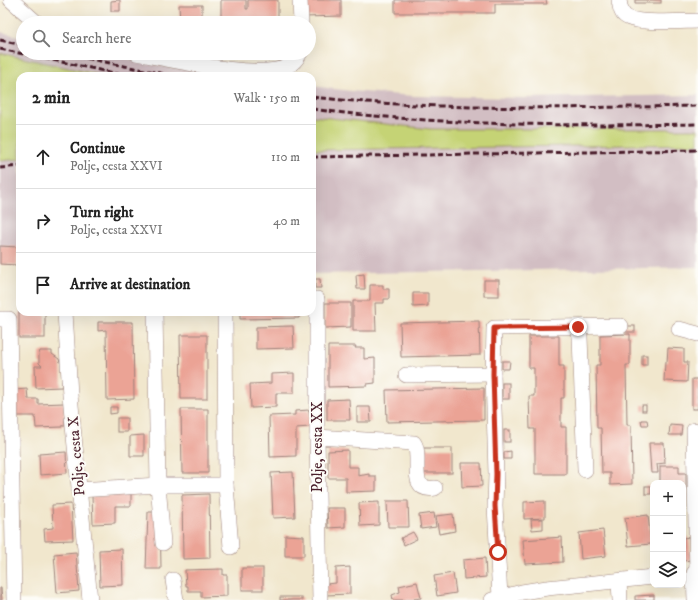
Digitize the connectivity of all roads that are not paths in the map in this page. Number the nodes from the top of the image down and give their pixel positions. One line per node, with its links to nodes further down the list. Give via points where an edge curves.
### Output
1 (11, 0): 4 (street)
2 (300, 0): 5 (street)
3 (620, 0): 6 (street, via 620,9 624,16 634,20)
4 (29, 16)
5 (301, 16)
6 (698, 21)
7 (175, 60): 8 (street, via 219,68 265,71 287,67)
8 (295, 60)
9 (316, 299): 21 (street, Polje, cesta XX)
10 (65, 316): 26 (street, Polje, cesta X)
11 (155, 316): 23 (street)
12 (225, 316): 24 (street)
13 (4, 319): 35 (street)
14 (621, 326): 15 (street)
15 (578, 327): 18 (street, via 494,328); 22 (street)
16 (679, 328): 17 (street)
17 (698, 334)
18 (493, 374): 19 (street); 34 (street)
19 (406, 375)
20 (694, 430): 29 (street)
21 (317, 438): 25 (street, via 414,443 417,448 418,481 423,488); 38 (street, Polje, cesta XX)
22 (585, 470)
23 (158, 485): 24 (street); 26 (street); 27 (street)
24 (226, 485): 28 (street)
25 (435, 488)
26 (79, 490): 36 (street, Polje, cesta X)
27 (163, 543)
28 (231, 547)
29 (693, 573): 40 (street)
30 (650, 577): 32 (street)
31 (173, 580): 37 (street)
32 (619, 581): 33 (street); 39 (street)
33 (548, 594): 34 (street, via 522,592)
34 (496, 599)
35 (14, 600)
36 (90, 600)
37 (176, 600)
38 (320, 600)
39 (620, 600)
40 (695, 600)

